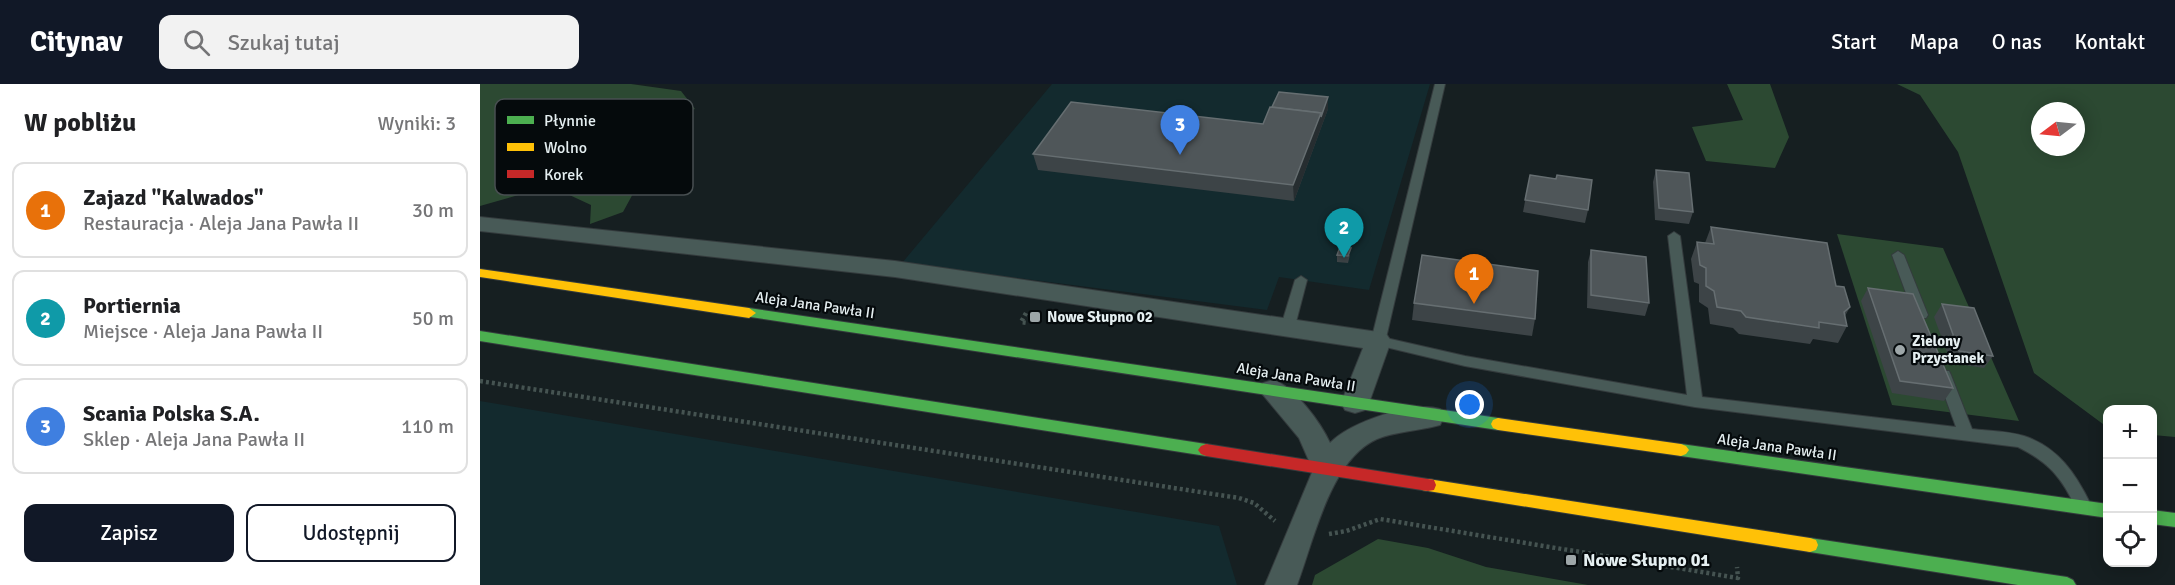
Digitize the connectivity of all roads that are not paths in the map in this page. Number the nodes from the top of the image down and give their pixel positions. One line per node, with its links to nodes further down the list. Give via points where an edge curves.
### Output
1 (1440, 84): 10 (lane)
2 (480, 224): 7 (street, via 895,269)
3 (1674, 236): 13 (lane)
4 (1898, 255): 8 (lane)
5 (480, 273): 12 (main road, Aleja Jana Pawła II)
6 (1301, 280): 7 (lane)
7 (1288, 326): 10 (street)
8 (1928, 333)
9 (480, 336): 17 (main road)
10 (1378, 341): 13 (lane, via 1465,361); 14 (street)
11 (1940, 366): 16 (lane)
12 (1273, 390): 14 (main road, Aleja Jana Pawła II); 17 (street, via 1311,432)
13 (1695, 402): 16 (lane)
14 (1355, 403): 15 (main road, Aleja Jana Pawła II)
15 (1437, 415): 17 (street, via 1377,427 1346,444); 18 (main road, Aleja Jana Pawła II)
16 (1965, 433): 18 (lane, via 2021,441 2044,452 2069,474)
17 (1327, 470): 22 (street); 23 (main road)
18 (2084, 507): 19 (main road, Aleja Jana Pawła II)
19 (2103, 510)
20 (2157, 518): 21 (main road)
21 (2175, 520)
22 (1281, 585)
23 (2067, 585)

